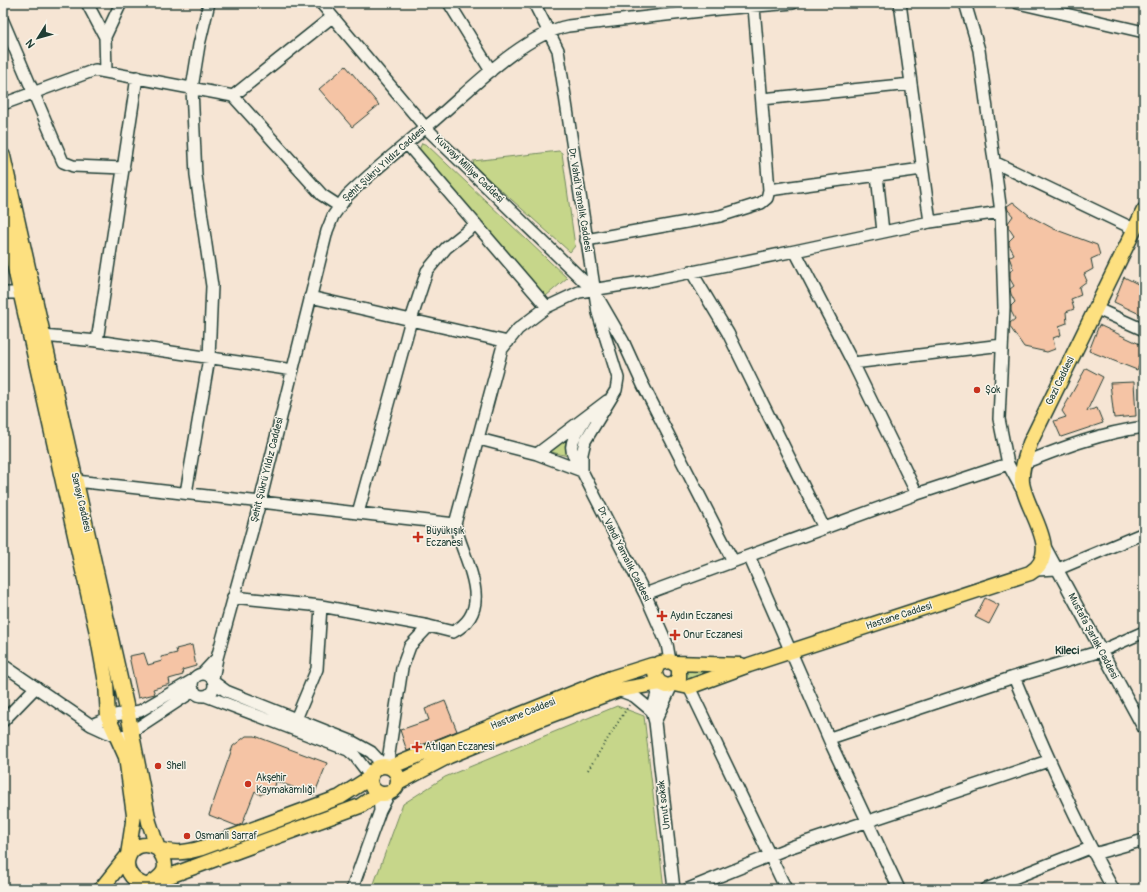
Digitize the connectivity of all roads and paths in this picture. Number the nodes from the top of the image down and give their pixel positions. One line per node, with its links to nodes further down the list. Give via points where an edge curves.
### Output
1 (87, 3): 17 (street)
2 (121, 3): 17 (street)
3 (209, 3): 22 (street)
4 (449, 3): 19 (street)
5 (534, 3): 15 (street, Dr. Vahdi Yamalık Caddesi)
6 (793, 3): 12 (street, Şehit Şükrü Yıldız Caddesi)
7 (900, 3): 21 (street)
8 (965, 3): 30 (street, via 979,50)
9 (1018, 3): 16 (street)
10 (323, 4): 13 (street, Kuvvayi Milliye Caddesi)
11 (718, 6): 12 (street, Şehit Şükrü Yıldız Caddesi); 15 (street, Şehit Şükrü Yıldız Caddesi, via 568,26)
12 (754, 7): 25 (street)
13 (332, 17): 24 (street); 27 (street, Kuvvayi Milliye Caddesi)
14 (3, 20): 23 (street)
15 (549, 32): 19 (street, Şehit Şükrü Yıldız Caddesi, via 517,51); 43 (street, Dr. Vahdi Yamalık Caddesi, via 558,50)
16 (1144, 32)
17 (106, 37): 18 (street)
18 (106, 71): 20 (street); 23 (street, via 95,70)
19 (491, 71): 27 (street, Şehit Şükrü Yıldız Caddesi)
20 (137, 77): 22 (street); 31 (street)
21 (911, 84): 25 (street); 32 (street)
22 (192, 88): 24 (street); 58 (street, via 196,176 212,286)
23 (34, 91): 26 (street); 31 (street, via 63,162 72,166)
24 (233, 96): 35 (street, via 322,195)
25 (762, 99): 34 (street)
26 (3, 104)
27 (425, 127): 28 (street, Şehit Şükrü Yıldız Caddesi); 46 (street, Kuvvayi Milliye Caddesi)
28 (407, 144): 35 (street, Şehit Şükrü Yıldız Caddesi); 40 (street)
29 (3, 156): 54 (main road, Sanayi Caddesi)
30 (994, 162): 37 (street); 41 (street)
31 (124, 168): 55 (street)
32 (922, 169): 33 (street); 39 (street)
33 (877, 175): 34 (street); 42 (street)
34 (769, 190): 43 (street, via 767,198 760,203 720,216)
35 (339, 206): 49 (street, Şehit Şükrü Yıldız Caddesi, via 327,231)
36 (1144, 210): 41 (main road, Gazi Caddesi)
37 (1001, 212): 39 (street); 57 (street, via 1004,307)
38 (3, 215): 48 (main road, Sanayi Caddesi)
39 (930, 222): 42 (street)
40 (476, 224): 50 (street); 52 (street, via 446,248 427,271)
41 (1134, 229): 51 (main road, Gazi Caddesi)
42 (883, 232): 44 (street)
43 (586, 240): 46 (street, Dr. Vahdi Yamalık Caddesi)
44 (795, 251): 45 (street); 59 (street)
45 (691, 271): 46 (street); 76 (street, via 728,333)
46 (594, 291): 50 (street, via 579,292); 61 (street, Dr. Vahdi Yamalık Caddesi, via 618,378 616,390); 80 (street, via 623,341)
47 (3, 293): 48 (street)
48 (21, 293): 107 (main road, Sanayi Caddesi, via 97,633 106,683)
49 (310, 297): 52 (street); 60 (street, Şehit Şükrü Yıldız Caddesi)
50 (547, 306): 56 (street, via 518,329)
51 (1096, 308): 53 (street); 66 (main road, Gazi Caddesi, via 1030,443)
52 (411, 320): 56 (street); 74 (street)
53 (1144, 330)
54 (42, 336): 55 (street); 69 (main road, Sanayi Caddesi)
55 (97, 342): 58 (street)
56 (508, 342): 64 (street, via 502,349)
57 (1002, 345): 59 (street); 67 (street, via 1000,419)
58 (209, 358): 60 (street); 71 (street)
59 (853, 363): 72 (street)
60 (293, 370): 73 (street, Şehit Şükrü Yıldız Caddesi)
61 (610, 398): 62 (street, Dr. Vahdi Yamalık Caddesi); 68 (street, Dr. Vahdi Yamalık Caddesi, via 585,441)
62 (586, 418): 65 (street, Dr. Vahdi Yamalık Caddesi); 68 (street, Dr. Vahdi Yamalık Caddesi, via 571,445 572,456)
63 (1144, 427): 66 (street, via 1079,441)
64 (479, 439): 65 (street); 75 (street)
65 (537, 454): 68 (street)
66 (1024, 463): 70 (main road, Gazi Caddesi)
67 (1008, 464): 70 (street); 72 (street)
68 (582, 471): 83 (street, Dr. Vahdi Yamalık Caddesi)
69 (76, 481): 71 (street); 105 (main road, Sanayi Caddesi)
70 (1024, 492): 78 (main road, Gazi Caddesi)
71 (186, 493): 73 (street)
72 (916, 494): 76 (street)
73 (260, 502): 74 (street); 84 (street, Şehit Şükrü Yıldız Caddesi)
74 (358, 513): 75 (street)
75 (455, 524): 86 (street, via 475,590 472,617 464,626 453,632)
76 (824, 528): 79 (street)
77 (1144, 533): 82 (street)
78 (1043, 542): 81 (main road, Gazi Caddesi); 82 (street, Mustafa Şarlak Caddesi)
79 (749, 556): 80 (street); 88 (street)
80 (733, 561): 83 (street)
81 (1039, 564): 82 (street); 88 (main road, Hastane Caddesi, via 1030,574)
82 (1058, 570): 89 (street, Mustafa Şarlak Caddesi)
83 (645, 594): 91 (street, Dr. Vahdi Yamalık Caddesi, via 667,644)
84 (233, 597): 85 (street); 90 (street, Şehit Şükrü Yıldız Caddesi)
85 (321, 606): 86 (street); 108 (street, via 317,669)
86 (429, 626): 116 (street, via 410,646 402,668)
87 (1144, 632): 89 (street)
88 (792, 651): 93 (main road, Hastane Caddesi); 114 (street)
89 (1102, 651): 95 (street); 111 (street, Mustafa Şarlak Caddesi)
90 (217, 658): 94 (street); 97 (street, Şehit Şükrü Yıldız Caddesi)
91 (668, 663): 93 (main road, Hastane Caddesi); 98 (main road, via 678,667 680,675); 98 (main road, via 655,674); 116 (main road, Hastane Caddesi, via 652,664 611,678)
92 (3, 665): 100 (street)
93 (749, 665): 99 (main road, Hastane Caddesi)
94 (203, 673): 96 (street); 97 (street)
95 (1014, 677): 114 (street); 115 (street)
96 (193, 680): 102 (street, via 192,688); 105 (street, via 140,711)
97 (214, 681): 103 (street, via 213,691); 108 (street, via 226,691)
98 (669, 684): 99 (main road, Hastane Caddesi); 101 (main road, Hastane Caddesi); 106 (street)
99 (689, 687): 125 (street)
100 (36, 688): 109 (street); 110 (street)
101 (618, 690): 104 (street); 119 (main road, Hastane Caddesi, via 480,743 425,768)
102 (195, 692): 103 (street); 112 (street)
103 (206, 696): 118 (street, via 348,750)
104 (634, 696): 106 (street); 117 (path)
105 (128, 714): 107 (street); 112 (main road, Sanayi Caddesi)
106 (653, 716): 129 (street, Umut sokak)
107 (108, 717): 110 (street); 113 (main road, Sanayi Caddesi)
108 (296, 719): 116 (street, via 352,741 371,752)
109 (3, 721)
110 (91, 725): 113 (street)
111 (1144, 729)
112 (132, 731): 113 (street); 122 (main road, Sanayi Caddesi, via 149,822)
113 (117, 737): 124 (main road, Sanayi Caddesi, via 126,757 133,800 134,822)
114 (830, 738): 120 (street)
115 (1048, 761): 120 (street); 123 (street)
116 (387, 767): 118 (main road, via 375,770); 119 (main road, via 396,774)
117 (588, 770)
118 (370, 777): 119 (main road, via 372,786); 122 (main road, via 340,797 202,848 180,853)
119 (389, 789): 126 (main road, Hastane Caddesi, via 360,806); 128 (street)
120 (869, 821): 125 (street); 132 (street)
121 (1144, 840): 123 (street)
122 (158, 849): 124 (main road, via 144,845); 126 (main road, via 164,860 165,869)
123 (1092, 851): 133 (street); 134 (street)
124 (128, 855): 126 (main road, via 126,863 129,874 136,882); 127 (main road, Sanayi Caddesi)
125 (770, 855): 130 (street); 131 (street)
126 (148, 885)
127 (102, 889)
128 (352, 889)
129 (674, 889)
130 (688, 889)
131 (786, 889)
132 (899, 889)
133 (986, 889)
134 (1113, 889)

